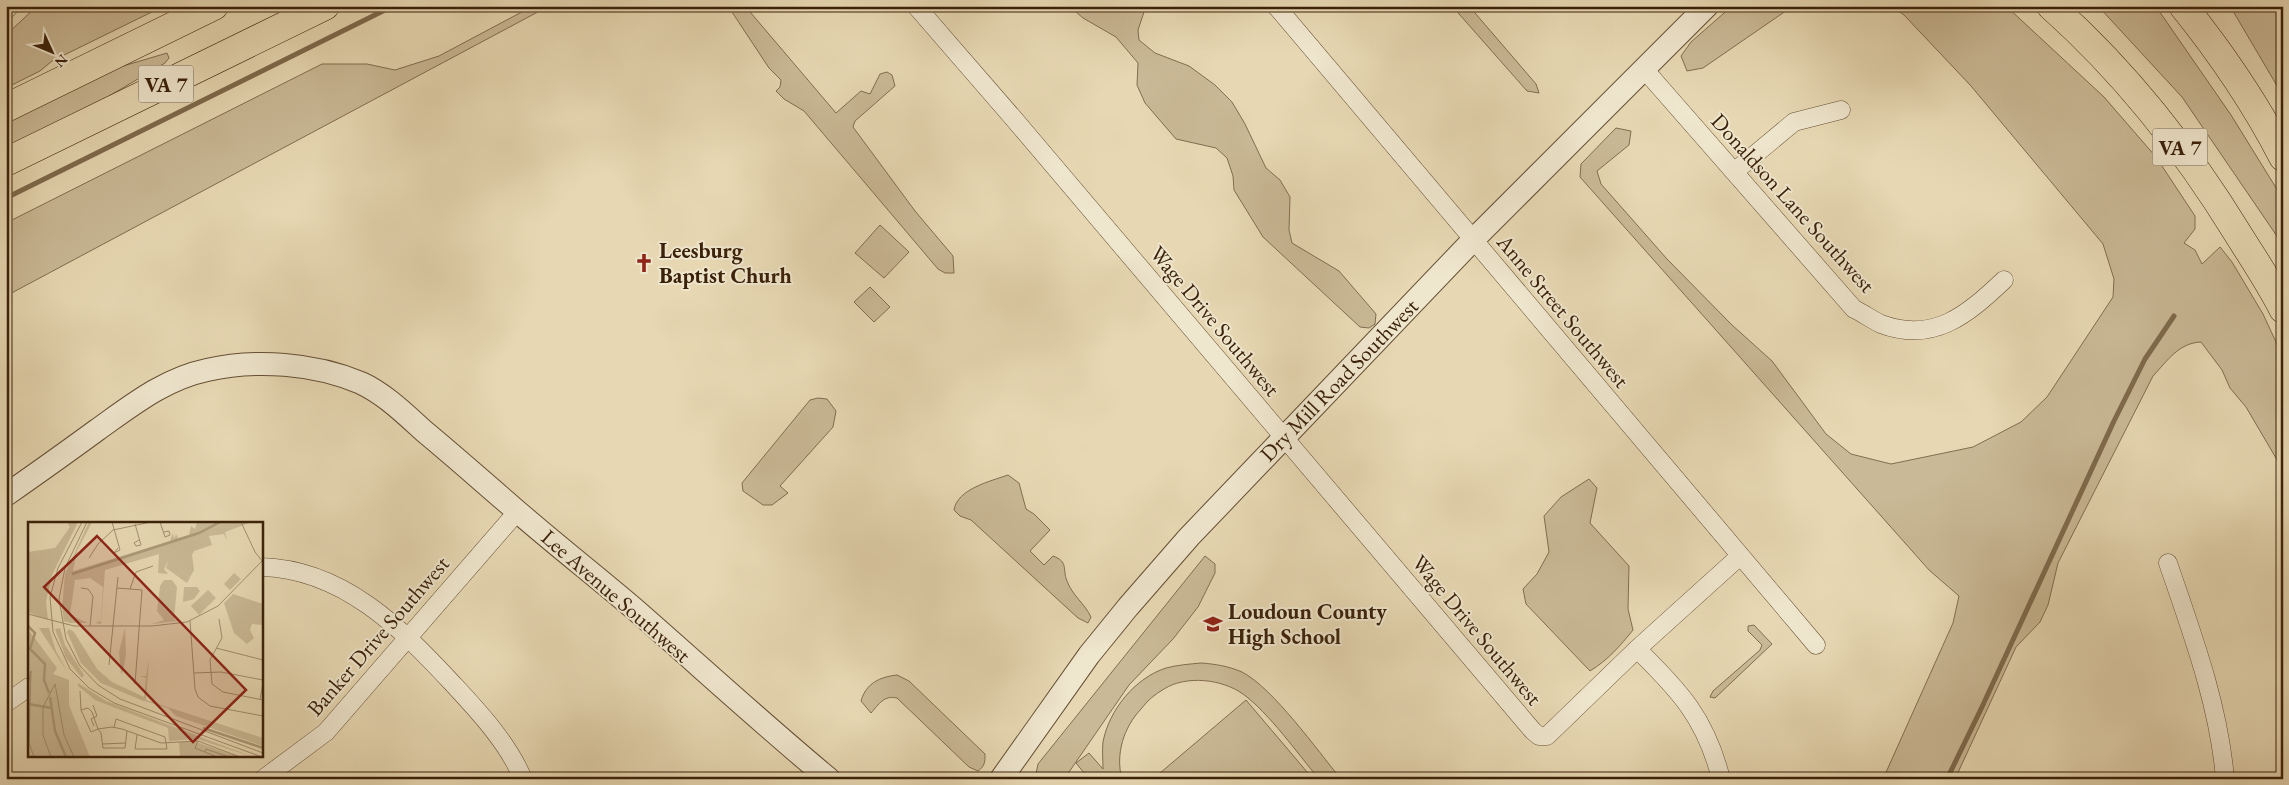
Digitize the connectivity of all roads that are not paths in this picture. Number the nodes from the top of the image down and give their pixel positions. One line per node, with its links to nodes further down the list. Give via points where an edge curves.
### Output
1 (10, 6): 9 (street)
2 (214, 6): 11 (highway, VA 7)
3 (325, 6): 14 (highway, VA 7)
4 (916, 6): 19 (street, Wage Drive Southwest)
5 (1276, 6): 16 (street, Anne Street Southwest)
6 (1708, 6): 10 (street, Dry Mill Road Southwest)
7 (2051, 6): 18 (highway, VA 7, via 2084,35 2158,117 2205,181)
8 (2183, 6): 13 (highway, via 2240,84)
9 (6, 10)
10 (1644, 69): 15 (street, Donaldson Lane Southwest); 16 (street, Dry Mill Road Southwest)
11 (6, 108)
12 (1841, 110): 15 (street, via 1794,122)
13 (2283, 157)
14 (6, 162)
15 (1734, 172): 17 (street, Donaldson Lane Southwest, via 1854,308 1880,323 1894,328 1939,328 1975,307)
16 (1473, 240): 19 (street, Dry Mill Road Southwest); 22 (street, Anne Street Southwest)
17 (2004, 280)
18 (2283, 309)
19 (1284, 437): 27 (street, Wage Drive Southwest, via 1539,736 1547,736 1562,724); 33 (street, Dry Mill Road Southwest, via 1128,607 1089,655)
20 (6, 496): 21 (street, Lee Avenue Southwest, via 150,392 205,370 269,364 323,371 372,389)
21 (517, 512): 25 (street, Banker Drive Southwest); 32 (street, Lee Avenue Southwest, via 638,612)
22 (1740, 556): 26 (street, Anne Street Southwest); 27 (street)
23 (2168, 563): 35 (street, via 2210,694 2220,733)
24 (262, 567): 25 (street, via 298,570 340,587 360,598)
25 (408, 637): 30 (street, Banker Drive Southwest, via 326,732); 31 (street, via 479,712 500,740)
26 (1816, 645)
27 (1637, 649): 34 (street, via 1671,682 1693,710 1714,750)
28 (28, 688): 29 (street)
29 (6, 703)
30 (263, 779)
31 (522, 779)
32 (829, 779)
33 (1001, 779)
34 (1721, 779)
35 (2225, 779)

